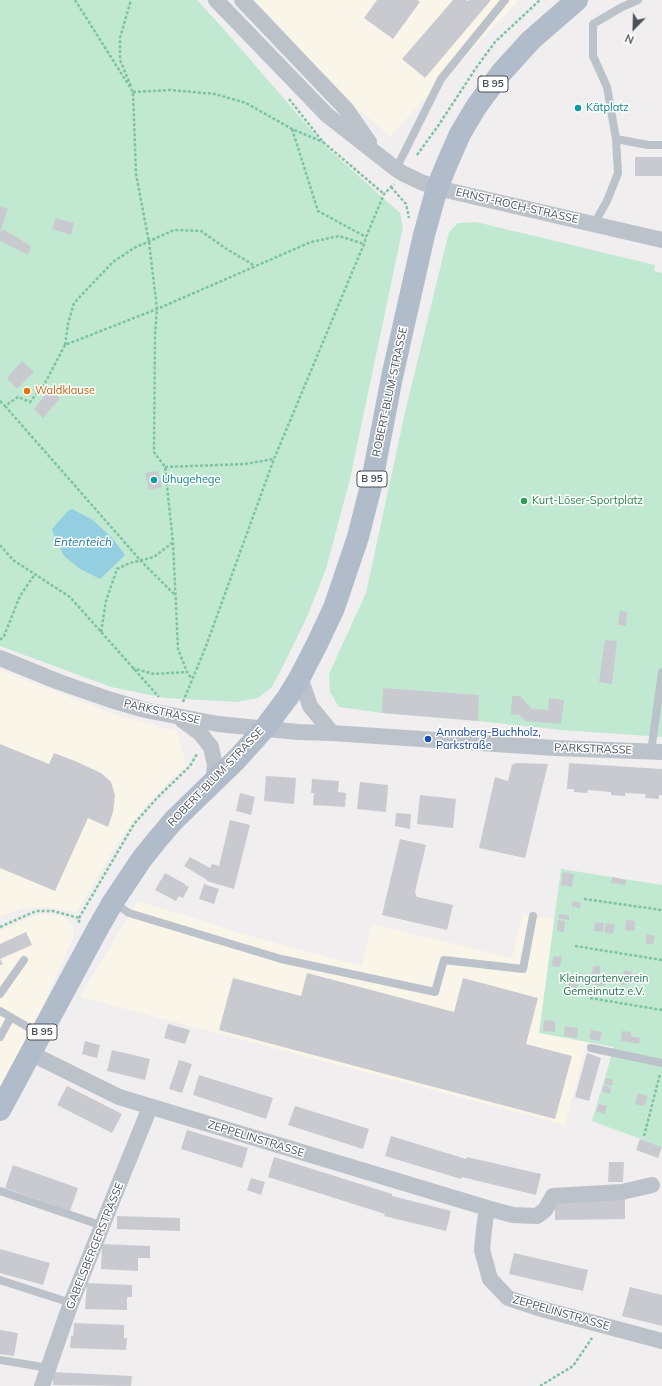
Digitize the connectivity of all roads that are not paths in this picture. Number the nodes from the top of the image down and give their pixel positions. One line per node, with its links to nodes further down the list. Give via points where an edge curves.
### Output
1 (216, 0): 8 (street, ERNST-ROCH-STRASSE, via 327,115)
2 (242, 0): 8 (street, ERNST-ROCH-STRASSE, via 346,109)
3 (505, 0): 9 (lane, via 441,79)
4 (577, 0): 10 (main road, ROBERT-BLUM-STRASSE / B 95, via 531,40 501,73 460,134)
5 (638, 0): 6 (lane, via 594,24 594,56 607,87)
6 (616, 135): 7 (lane, via 648,145); 11 (lane, via 618,174)
7 (662, 145)
8 (379, 156): 9 (street, ERNST-ROCH-STRASSE)
9 (396, 169): 10 (street, ERNST-ROCH-STRASSE)
10 (437, 188): 11 (street, ERNST-ROCH-STRASSE); 15 (main road, ROBERT-BLUM-STRASSE / B 95, via 421,248 358,537 334,608)
11 (594, 224): 12 (street, ERNST-ROCH-STRASSE)
12 (662, 240)
13 (0, 658): 16 (street, PARKSTRASSE, via 111,700)
14 (662, 672): 19 (lane)
15 (300, 677): 17 (main road, ROBERT-BLUM-STRASSE / B 95); 18 (street, via 310,706)
16 (177, 717): 17 (street, PARKSTRASSE); 20 (street, via 200,733 211,747 215,765)
17 (264, 728): 18 (street, PARKSTRASSE); 20 (main road, ROBERT-BLUM-STRASSE / B 95)
18 (332, 733): 19 (street, PARKSTRASSE)
19 (656, 752)
20 (213, 782): 21 (main road, ROBERT-BLUM-STRASSE / B 95, via 157,840)
21 (113, 902): 22 (lane, via 129,913 281,959 435,992 444,960 523,969); 27 (main road, ROBERT-BLUM-STRASSE / B 95)
22 (533, 916)
23 (24, 960): 24 (lane)
24 (0, 994)
25 (0, 1011): 26 (lane)
26 (11, 1017): 27 (lane); 28 (lane)
27 (40, 1034): 30 (main road, ROBERT-BLUM-STRASSE / B 95)
28 (0, 1037)
29 (591, 1048): 31 (lane)
30 (30, 1053): 32 (street, ZEPPELINSTRASSE, via 120,1097); 33 (main road, ROBERT-BLUM-STRASSE / B 95)
31 (661, 1067)
32 (150, 1107): 36 (street, ZEPPELINSTRASSE); 37 (street, GABELSBERGERSTRASSE)
33 (0, 1110)
34 (652, 1185): 36 (street, ZEPPELINSTRASSE, via 622,1192 553,1196 538,1216 513,1215)
35 (0, 1191): 37 (lane)
36 (487, 1208): 40 (street, ZEPPELINSTRASSE, via 482,1250 490,1279 508,1298)
37 (103, 1226): 39 (street, GABELSBERGERSTRASSE)
38 (0, 1280): 39 (lane)
39 (71, 1303): 42 (street, GABELSBERGERSTRASSE)
40 (662, 1341)
41 (0, 1360): 42 (lane)
42 (48, 1368): 43 (street, GABELSBERGERSTRASSE)
43 (42, 1386)

